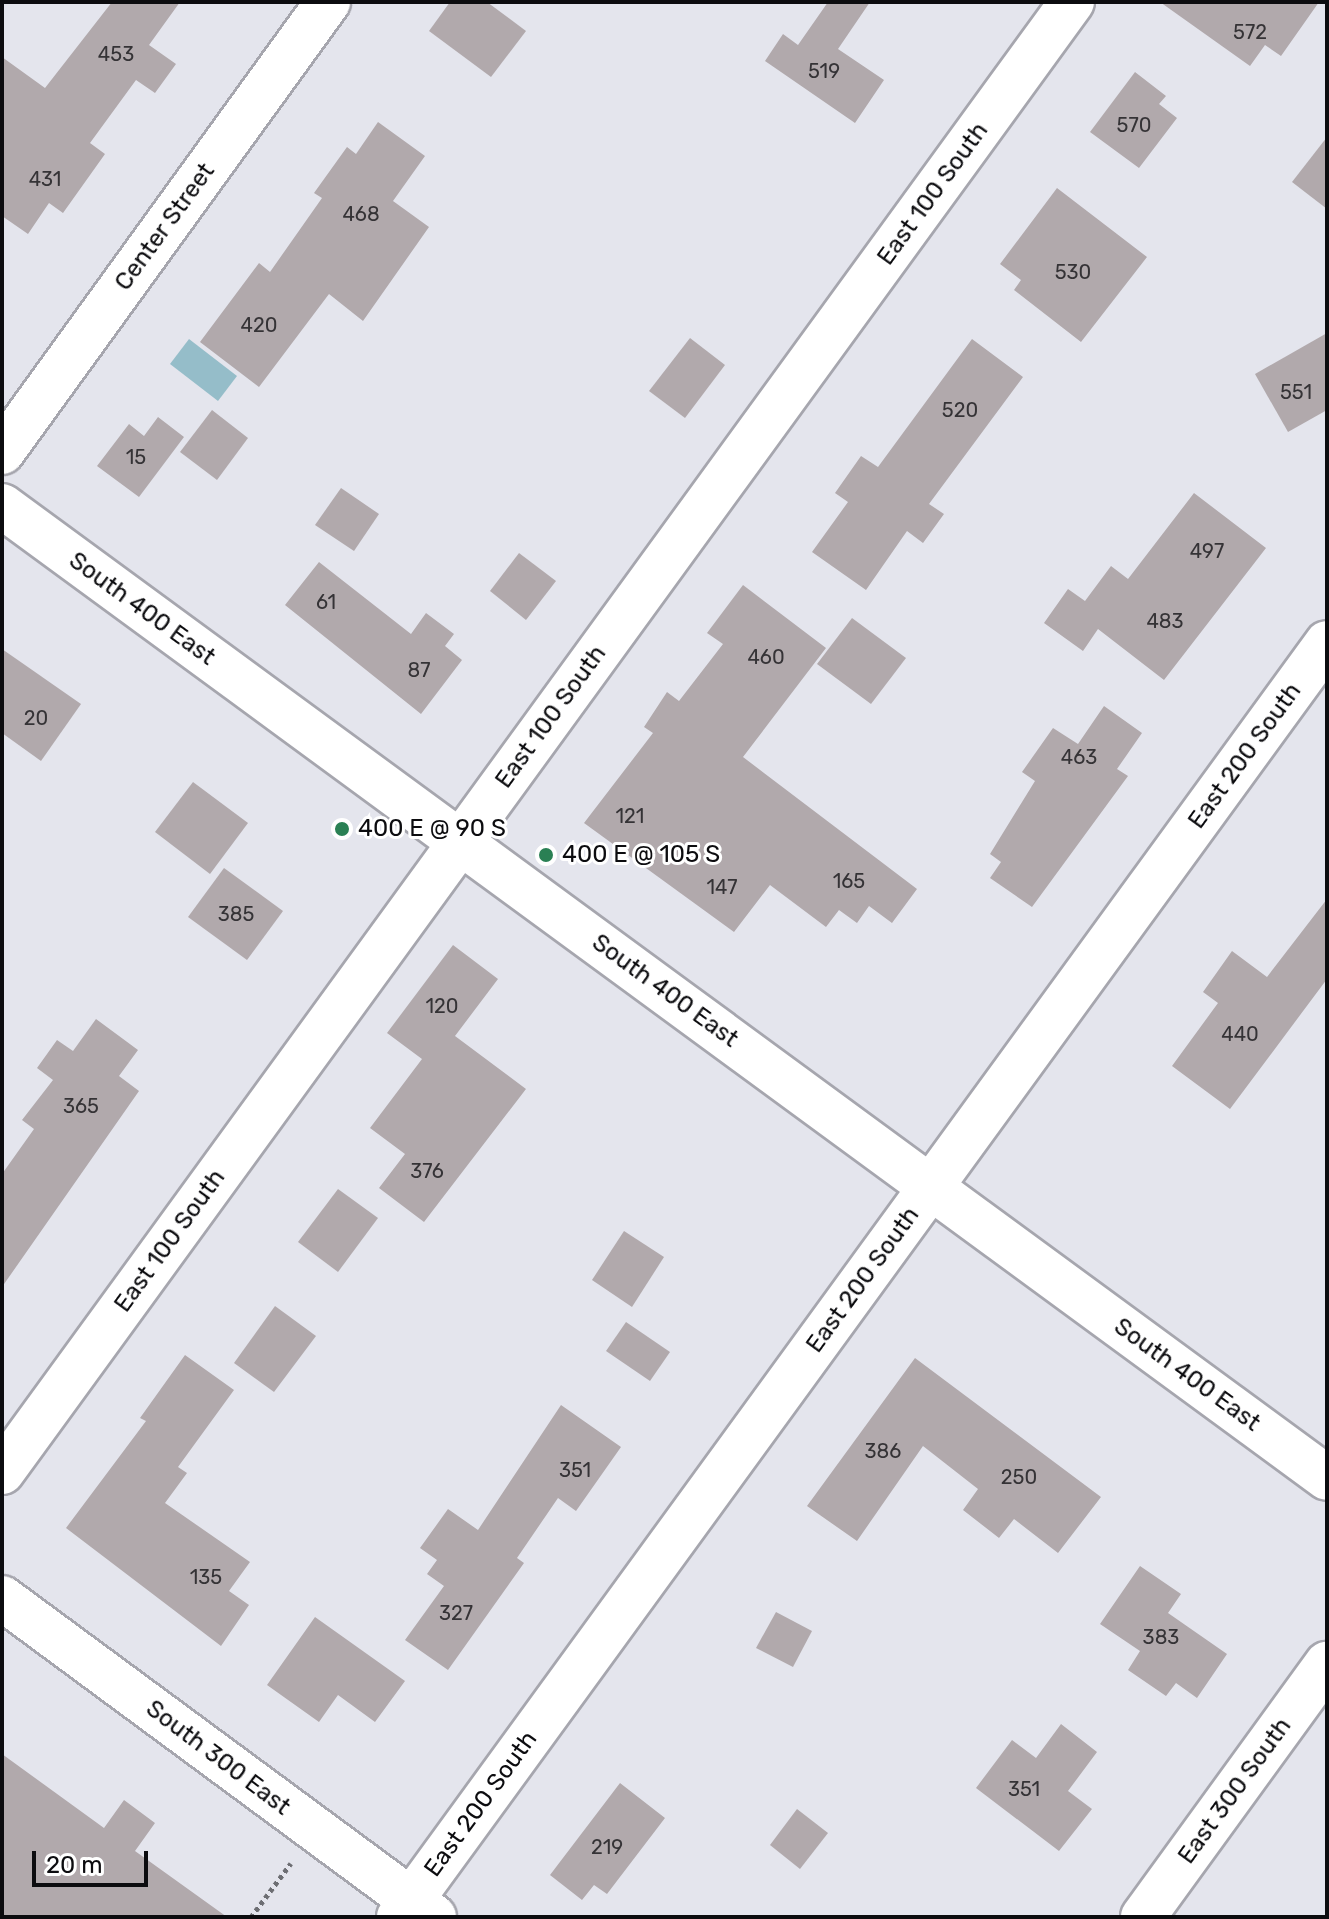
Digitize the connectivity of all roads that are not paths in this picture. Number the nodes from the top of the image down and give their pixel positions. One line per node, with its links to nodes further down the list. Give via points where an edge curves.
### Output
1 (328, 2): 3 (street, Center Street)
2 (1072, 2): 6 (street, East 100 South)
3 (2, 452)
4 (2, 506): 6 (street, South 400 East)
5 (1327, 643): 7 (street, East 200 South)
6 (461, 841): 7 (street, South 400 East); 8 (street, East 100 South)
7 (931, 1187): 9 (street, South 400 East); 12 (street, East 200 South)
8 (2, 1472)
9 (1327, 1478)
10 (2, 1598): 12 (street, South 300 East, via 315,1830)
11 (1327, 1664): 13 (street, East 300 South)
12 (414, 1911)
13 (1143, 1917)

